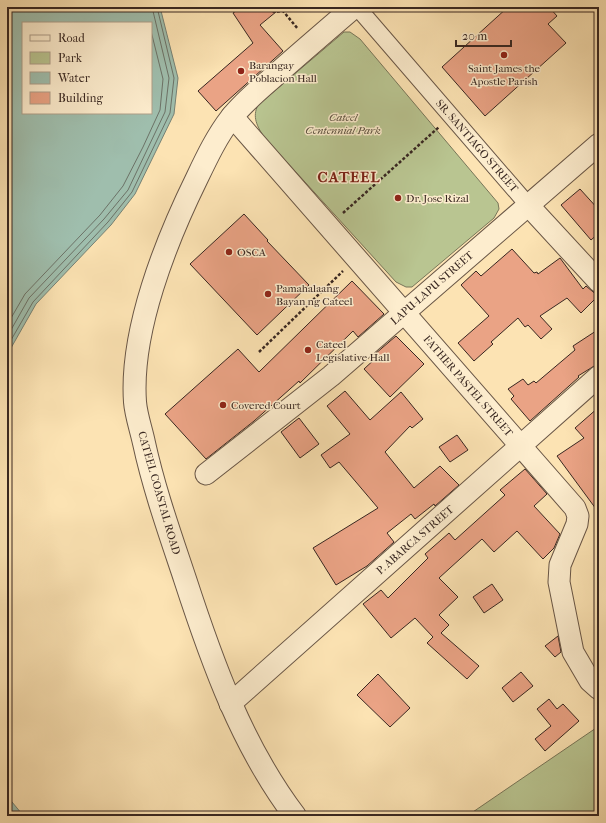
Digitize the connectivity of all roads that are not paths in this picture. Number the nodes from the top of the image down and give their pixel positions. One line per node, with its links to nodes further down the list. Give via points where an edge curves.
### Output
1 (356, 7): 2 (street, CATEEL COASTAL ROAD); 4 (street, SR. SANTIAGO STREET)
2 (232, 116): 6 (street, FATHER PASTEL STREET); 11 (street, CATEEL COASTAL ROAD, via 213,144 178,219 149,300 135,370 135,404 149,466 201,629)
3 (599, 144): 4 (street, LAPU-LAPU STREET)
4 (528, 205): 5 (street, SR. SANTIAGO STREET); 6 (street, LAPU-LAPU STREET)
5 (599, 282)
6 (404, 312): 8 (street, FATHER PASTEL STREET); 9 (street, LAPU-LAPU STREET, via 331,376)
7 (599, 376): 8 (street, P. ABARCA STREET)
8 (521, 447): 10 (street, FATHER PASTEL STREET, via 575,508 578,516 560,565 558,582 573,652 590,681); 11 (street, P. ABARCA STREET)
9 (206, 474)
10 (599, 690)
11 (230, 704): 12 (street, CATEEL COASTAL ROAD, via 257,756)
12 (295, 816)

